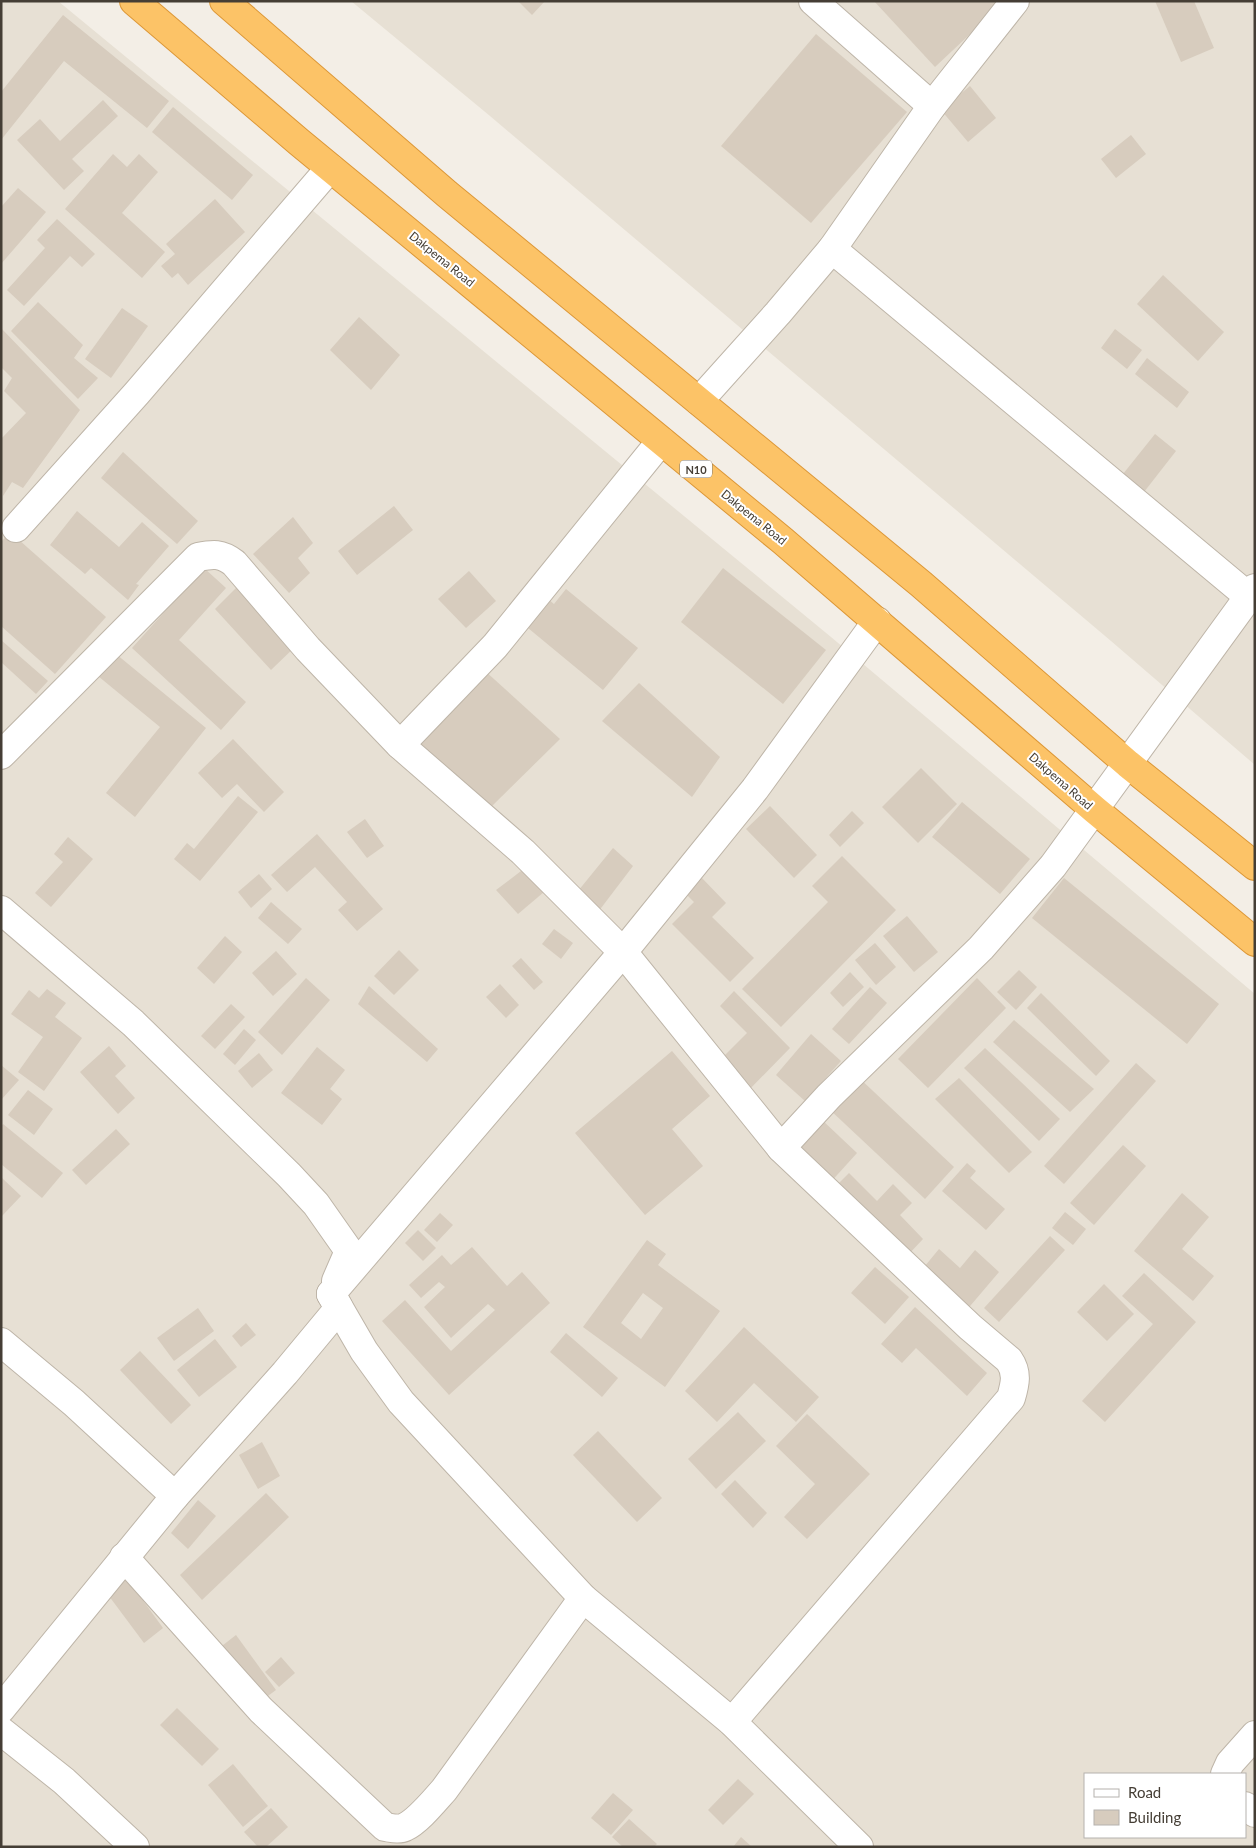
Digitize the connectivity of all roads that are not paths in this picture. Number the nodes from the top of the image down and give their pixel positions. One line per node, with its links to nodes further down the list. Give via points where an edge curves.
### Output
1 (134, 1): 6 (highway, Dakpema Road / N10)
2 (224, 1): 8 (highway, via 447,194)
3 (813, 1): 5 (street)
4 (1015, 1): 5 (street)
5 (932, 106): 7 (street)
6 (330, 168): 9 (highway, Dakpema Road / N10); 10 (street)
7 (832, 249): 8 (street); 11 (street)
8 (699, 401): 15 (highway, via 921,584)
9 (661, 441): 12 (highway, Dakpema Road / N10); 13 (street, via 495,646)
10 (16, 528)
11 (1251, 592): 15 (street)
12 (877, 621): 16 (highway, Dakpema Road / N10); 20 (street, via 755,789)
13 (400, 745): 14 (street, via 308,649 234,563 219,554 198,557); 20 (street, via 524,852)
14 (1, 755)
15 (1128, 764): 16 (street); 17 (highway)
16 (1095, 810): 19 (highway, Dakpema Road / N10); 21 (street, via 1053,866 981,948 829,1096)
17 (1255, 866)
18 (1, 910): 22 (street, via 133,1023 316,1204 348,1251)
19 (1255, 942)
20 (623, 952): 21 (street); 22 (street)
21 (781, 1148): 28 (street, via 1009,1360 1015,1383 1011,1398)
22 (331, 1294): 24 (street, via 338,1308 285,1373); 26 (street, via 364,1350 401,1402)
23 (1, 1342): 24 (street, via 74,1402)
24 (175, 1496): 25 (street)
25 (124, 1557): 26 (street, via 261,1710 385,1827 406,1827 444,1790); 27 (street)
26 (583, 1598): 28 (street)
27 (1, 1709)
28 (732, 1722): 33 (street)
29 (1, 1731): 32 (street, via 64,1781)
30 (1255, 1735): 31 (street, via 1230,1763)
31 (1225, 1773)
32 (135, 1847)
33 (859, 1847)

